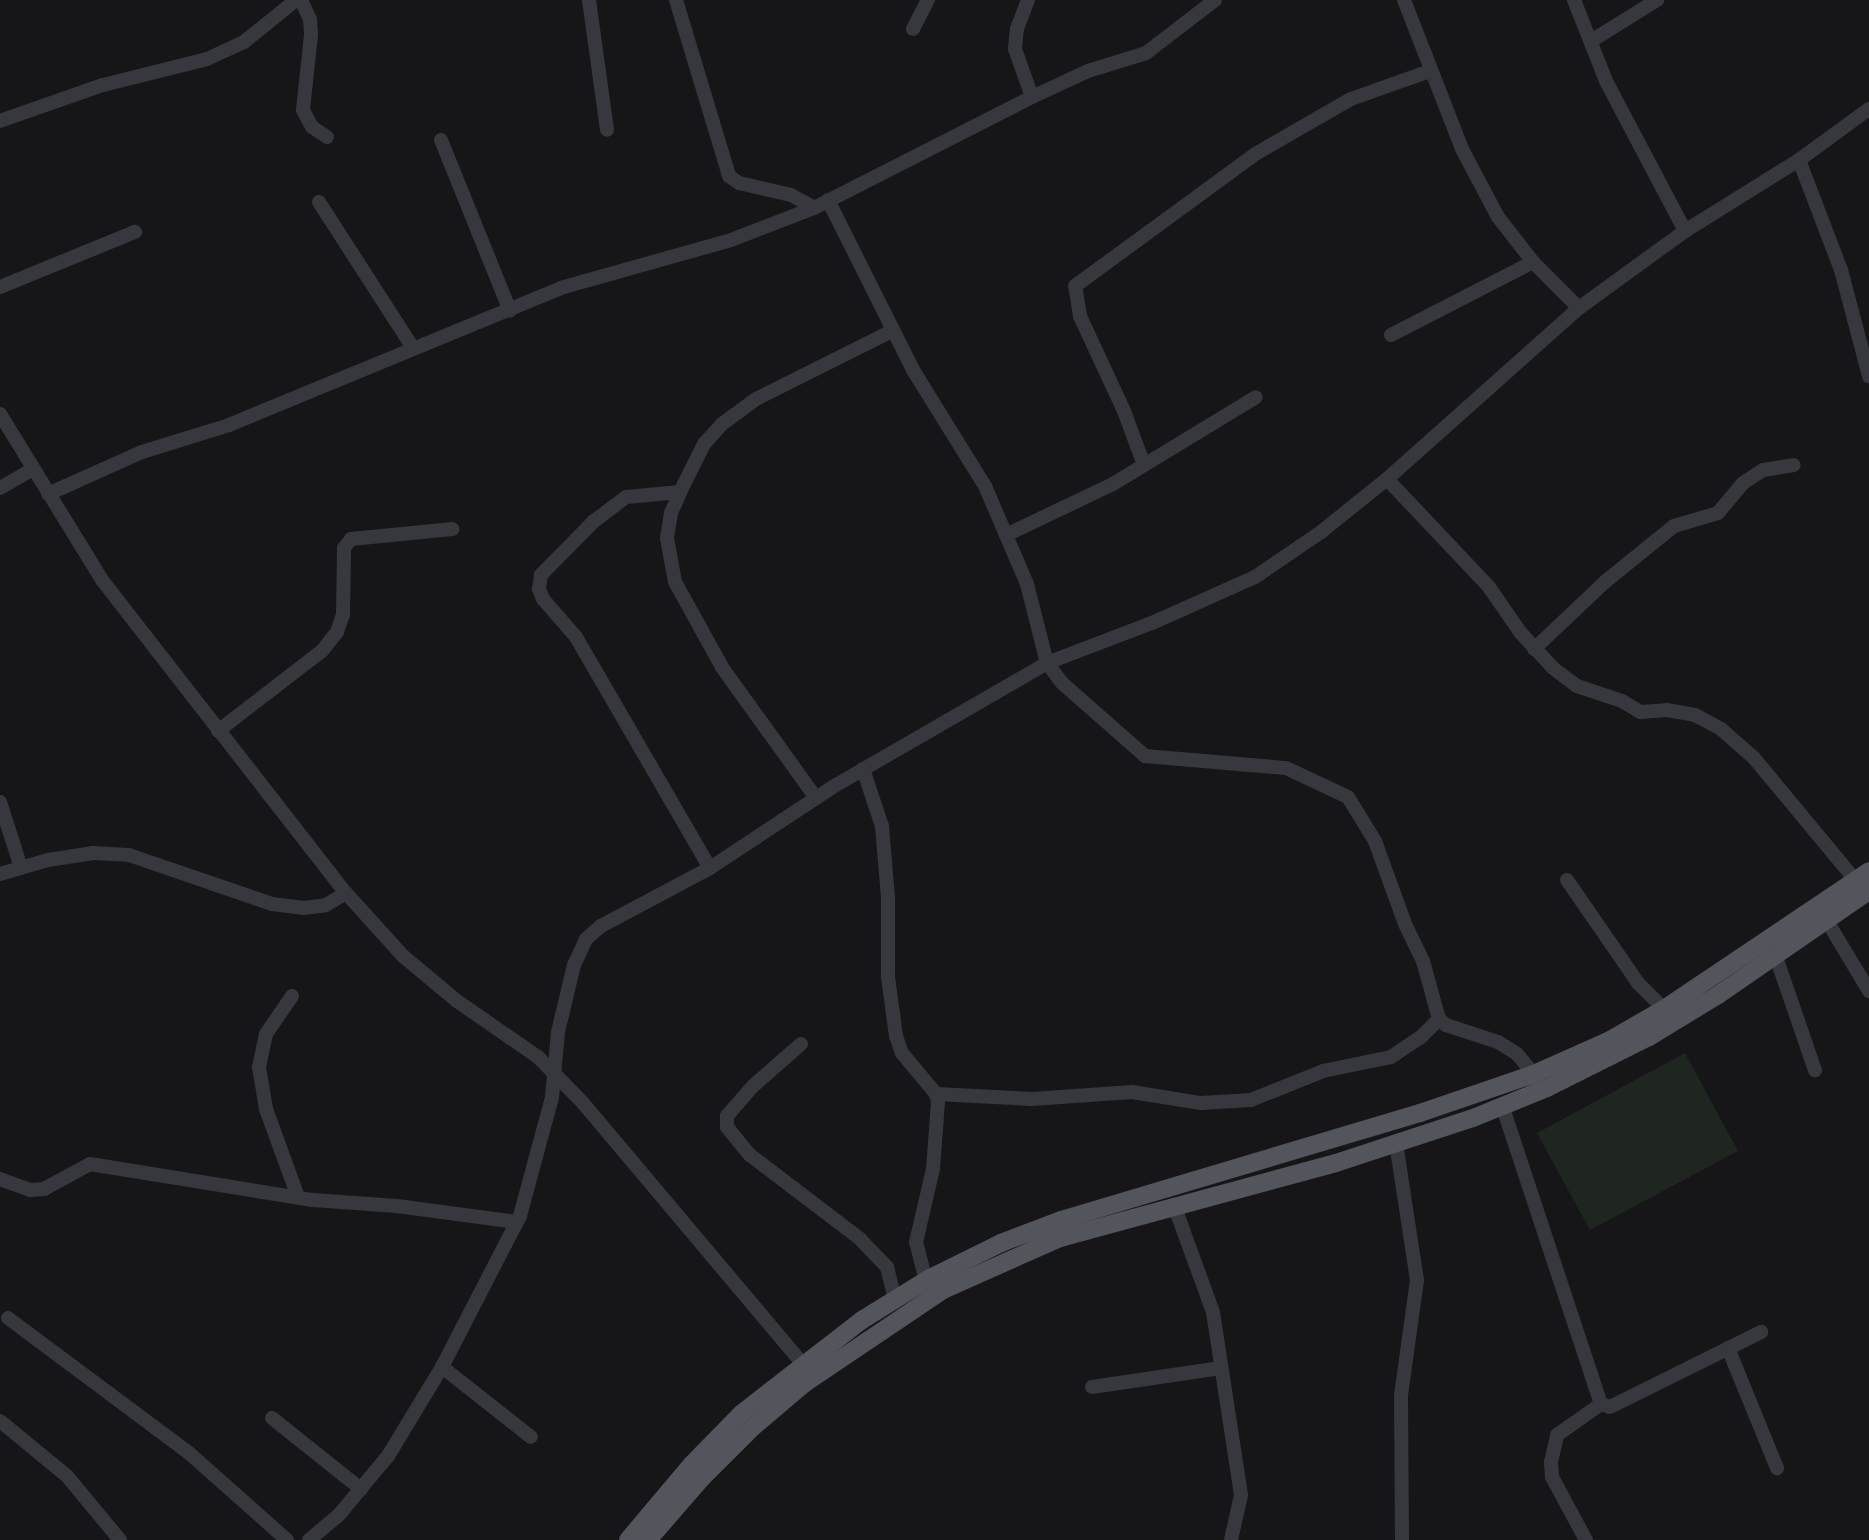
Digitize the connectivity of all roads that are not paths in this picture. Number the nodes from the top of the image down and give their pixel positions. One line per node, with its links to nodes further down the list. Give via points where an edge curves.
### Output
1 (298, 0): 15 (street, via 244,42 207,59 103,85); 17 (street, via 310,19 311,35 303,110 312,127)
2 (589, 0): 16 (street)
3 (676, 0): 22 (street, via 729,176 791,195)
4 (928, 0): 10 (street)
5 (1028, 0): 13 (street, via 1015,49)
6 (1215, 0): 13 (street, via 1146,53 1088,71)
7 (1404, 0): 12 (street)
8 (1574, 0): 11 (street)
9 (1657, 0): 11 (street)
10 (913, 29)
11 (1591, 41): 23 (street, via 1606,81)
12 (1430, 71): 25 (street, via 1498,217); 35 (street, via 1351,99 1257,153 1075,286 1080,316)
13 (1032, 97): 20 (street)
14 (1869, 109): 19 (street)
15 (0, 121)
16 (607, 130)
17 (327, 137)
18 (441, 140): 28 (street)
19 (1799, 160): 23 (street); 32 (street, via 1841,270)
20 (828, 200): 22 (street); 29 (street)
21 (319, 202): 31 (street)
22 (814, 208): 28 (street, via 731,240 564,287)
23 (1685, 231): 27 (street)
24 (135, 232): 26 (street)
25 (1533, 262): 27 (street); 30 (street)
26 (0, 287)
27 (1579, 308): 38 (street)
28 (510, 311): 31 (street)
29 (892, 331): 40 (street, via 741,408 704,444); 43 (street, via 985,486)
30 (1391, 335)
31 (413, 348): 41 (street, via 229,425 142,452)
32 (1869, 376)
33 (1256, 397): 35 (street)
34 (0, 414): 37 (street)
35 (1144, 465): 43 (street)
36 (1794, 465): 44 (street, via 1763,470 1743,483 1718,513 1674,526)
37 (33, 469): 39 (street); 41 (street)
38 (1387, 479): 44 (street, via 1489,587); 45 (street, via 1255,577)
39 (0, 488)
40 (680, 492): 48 (street, via 667,538 675,582 722,667); 51 (street, via 626,497 541,575 539,589 576,637)
41 (48, 494): 46 (street, via 102,580)
42 (453, 529): 46 (street, via 351,539 344,548 343,615 337,632 322,651)
43 (1006, 535): 45 (street, via 1027,584)
44 (1534, 649): 54 (street, via 1577,686 1640,712 1695,715 1721,729 1754,758)
45 (1047, 663): 47 (street); 61 (street, via 1076,697 1145,756 1286,768 1348,797 1375,841 1423,961)
46 (218, 731): 55 (street)
47 (863, 769): 48 (street); 66 (street, via 882,826 888,977 896,1036 911,1065)
48 (816, 798): 51 (street)
49 (0, 802): 50 (street)
50 (21, 868): 52 (street); 55 (street, via 93,853 129,855 272,904 315,907)
51 (710, 868): 64 (street, via 586,939 574,965)
52 (0, 874)
53 (1567, 880): 60 (street, via 1638,983)
54 (1865, 881): 56 (main road); 60 (main road)
55 (346, 893): 64 (street, via 403,956)
56 (1827, 921): 57 (main road); 58 (street)
57 (1776, 957): 63 (street); 67 (main road, via 1649,1037)
58 (1869, 991)
59 (292, 996): 70 (street, via 266,1034 259,1067 266,1109)
60 (1664, 1009): 65 (main road)
61 (1439, 1019): 65 (street, via 1498,1042); 66 (street, via 1391,1057 1323,1071 1251,1100 1201,1103 1132,1092 1032,1099)
62 (801, 1044): 74 (street, via 753,1086 727,1116 727,1127 750,1155 859,1238 887,1267)
63 (1815, 1070)
64 (552, 1071): 72 (street, via 552,1097); 78 (street)
65 (1534, 1074): 73 (main road, via 1061,1220)
66 (936, 1094): 73 (street, via 933,1169 916,1242)
67 (1502, 1105): 68 (main road); 82 (street)
68 (1396, 1143): 71 (main road); 94 (street, via 1417,1280 1401,1396)
69 (0, 1179): 70 (street, via 44,1189 90,1164)
70 (298, 1197): 72 (street)
71 (1174, 1205): 80 (street, via 1213,1312); 92 (main road, via 1060,1238 1000,1262 873,1334 752,1428)
72 (517, 1222): 79 (street)
73 (926, 1281): 74 (main road)
74 (895, 1300): 78 (main road)
75 (8, 1318): 89 (street, via 169,1437)
76 (1761, 1332): 77 (street)
77 (1728, 1348): 82 (street, via 1610,1407); 86 (street)
78 (803, 1364): 91 (main road, via 742,1413)
79 (442, 1367): 85 (street); 87 (street, via 388,1456)
80 (1221, 1368): 81 (street); 93 (street, via 1241,1495)
81 (1092, 1387)
82 (1601, 1404): 95 (street, via 1557,1435 1551,1462 1552,1477)
83 (272, 1418): 87 (street)
84 (0, 1421): 88 (street, via 67,1476)
85 (531, 1437)
86 (1777, 1468)
87 (361, 1489): 90 (street)
88 (120, 1540)
89 (287, 1540)
90 (309, 1540)
91 (628, 1540)
92 (648, 1540)
93 (1231, 1540)
94 (1402, 1540)
95 (1586, 1540)

